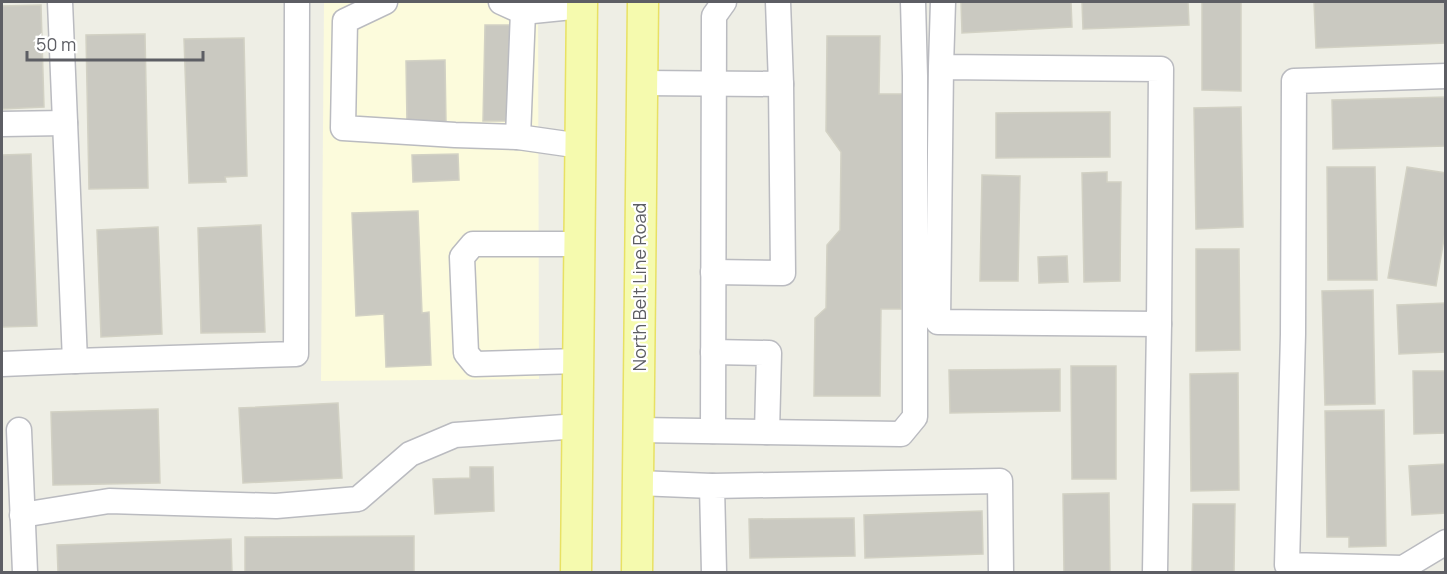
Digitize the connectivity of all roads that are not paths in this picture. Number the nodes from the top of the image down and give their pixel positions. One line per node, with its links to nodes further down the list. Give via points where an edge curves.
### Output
1 (60, 2): 16 (lane)
2 (297, 2): 24 (lane, via 296,354)
3 (385, 2): 18 (lane, via 345,21 343,128)
4 (643, 2): 14 (main road, North Belt Line Road)
5 (724, 2): 13 (lane, via 714,16)
6 (778, 2): 15 (lane)
7 (913, 2): 31 (lane, via 915,417 901,434)
8 (944, 2): 11 (lane)
9 (582, 4): 10 (lane); 19 (main road)
10 (512, 7): 18 (lane)
11 (941, 67): 22 (lane, via 1161,69); 22 (lane, via 938,322)
12 (1446, 76): 35 (lane, via 1294,81 1287,565 1403,568)
13 (714, 82): 14 (lane); 15 (lane); 21 (lane)
14 (642, 83): 29 (main road, North Belt Line Road)
15 (781, 84): 21 (lane, via 783,273)
16 (65, 123): 17 (lane); 24 (lane)
17 (2, 124)
18 (518, 137): 19 (lane)
19 (581, 146): 20 (main road)
20 (580, 244): 25 (main road); 25 (lane, via 473,244 462,256 466,353 475,364)
21 (713, 272): 23 (lane)
22 (1159, 324): 41 (lane)
23 (713, 352): 30 (lane); 31 (lane, via 769,353)
24 (75, 361): 26 (lane)
25 (579, 361): 27 (main road)
26 (2, 363)
27 (578, 426): 34 (lane, via 455,435 410,454 358,499 276,506 108,501); 37 (main road)
28 (19, 430): 34 (lane)
29 (639, 430): 30 (lane); 32 (main road, North Belt Line Road)
30 (713, 431): 31 (lane)
31 (768, 432)
32 (638, 483): 33 (lane); 38 (main road, North Belt Line Road)
33 (712, 486): 39 (lane); 40 (lane, via 1000,481)
34 (22, 516): 36 (lane)
35 (1446, 542)
36 (25, 573)
37 (576, 573)
38 (637, 573)
39 (714, 573)
40 (1001, 573)
41 (1155, 573)

